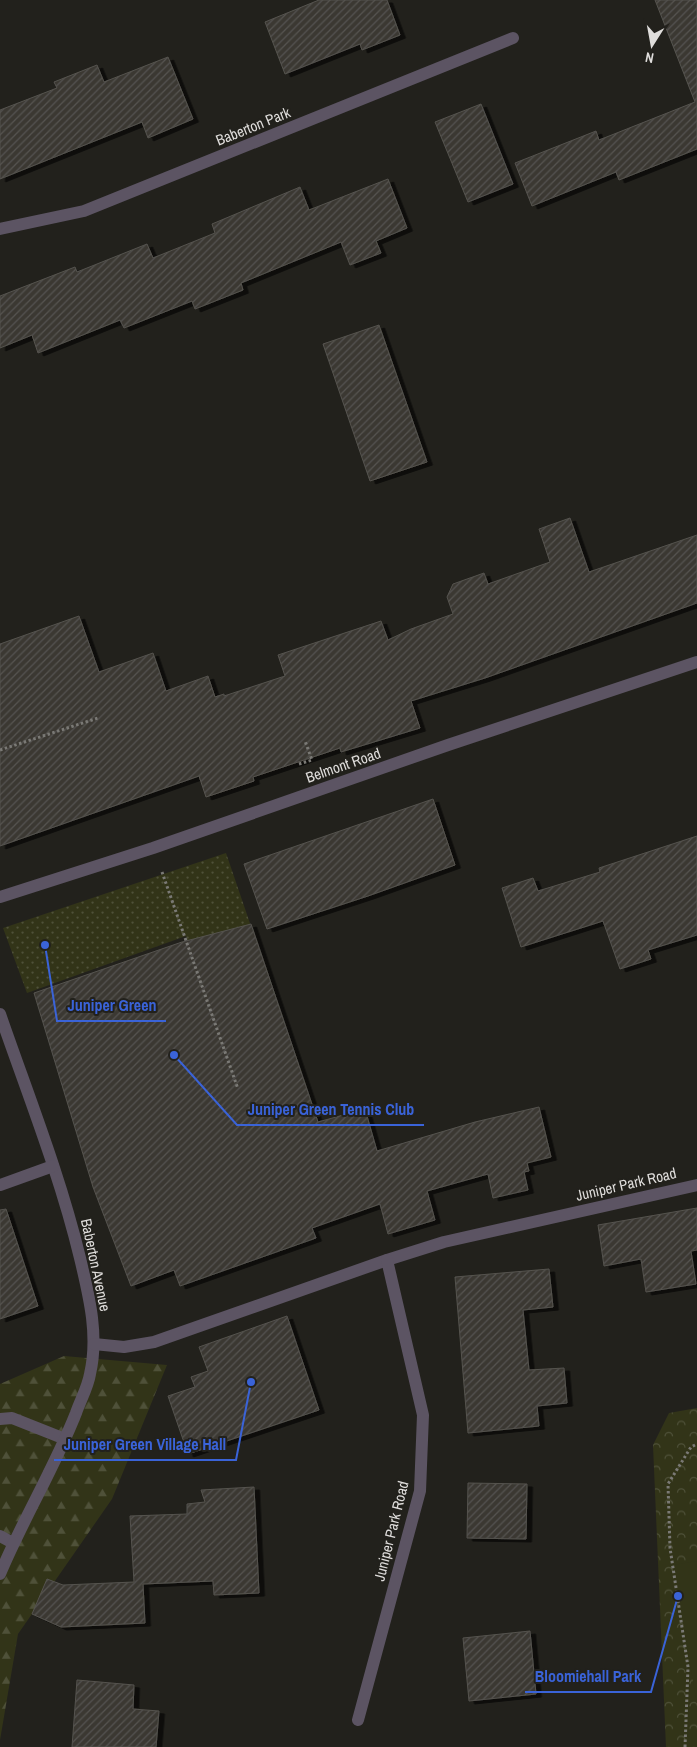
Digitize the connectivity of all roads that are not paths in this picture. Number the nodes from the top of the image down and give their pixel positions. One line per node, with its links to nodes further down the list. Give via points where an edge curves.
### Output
1 (513, 38): 2 (street, Baberton Park, via 84,211)
2 (0, 229)
3 (697, 662): 4 (street, Belmont Road)
4 (0, 897)
5 (0, 1014): 6 (street, Baberton Avenue)
6 (53, 1166): 7 (street); 10 (street, Baberton Avenue, via 72,1223 90,1302)
7 (0, 1185)
8 (697, 1185): 9 (street, Juniper Park Road, via 444,1242)
9 (387, 1260): 10 (street, Juniper Park Road, via 154,1342 124,1347); 16 (street, Juniper Park Road, via 423,1415 420,1491)
10 (94, 1344): 12 (street, Baberton Avenue, via 90,1375)
11 (0, 1420): 12 (street, via 12,1418)
12 (65, 1439): 14 (street, Baberton Avenue)
13 (0, 1536): 14 (street)
14 (13, 1543): 15 (street, Baberton Avenue)
15 (0, 1574)
16 (358, 1720)

